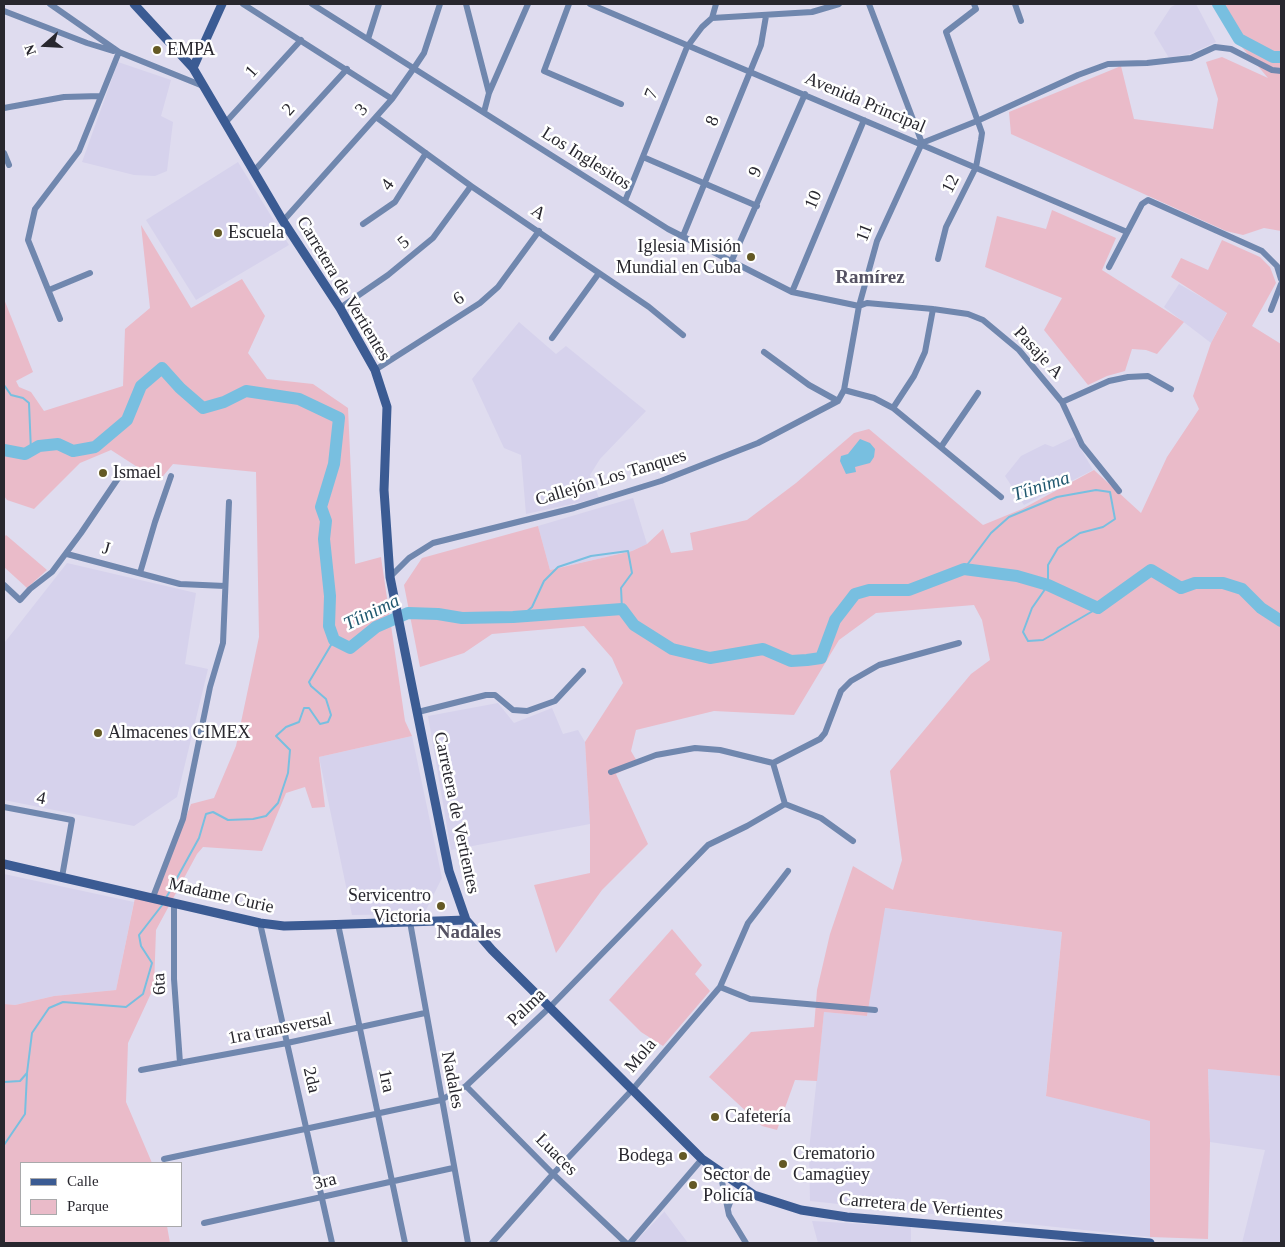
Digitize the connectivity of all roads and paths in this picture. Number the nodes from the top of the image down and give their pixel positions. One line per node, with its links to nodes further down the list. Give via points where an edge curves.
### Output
1 (50, 4): 25 (street)
2 (134, 4): 26 (main road, Carretera de Vertientes)
3 (222, 4): 26 (main road)
4 (243, 4): 23 (street)
5 (312, 4): 22 (street, Los Inglesitos)
6 (380, 4): 22 (street)
7 (440, 4): 27 (street, 3, via 424,53)
8 (466, 4): 32 (street)
9 (528, 4): 32 (street)
10 (569, 4): 36 (street, via 544,71)
11 (590, 4): 17 (street, Avenida Principal)
12 (716, 4): 20 (street, 7)
13 (839, 4): 19 (street, via 812,12)
14 (869, 4): 43 (street)
15 (974, 4): 41 (street, 12, via 976,9 946,32)
16 (1015, 4): 21 (street)
17 (604, 6): 24 (street, Avenida Principal)
18 (4, 11): 25 (street)
19 (766, 16): 20 (street); 29 (street, 8, via 761,45)
20 (712, 18): 24 (street, 7)
21 (1021, 20)
22 (368, 39): 27 (street, Los Inglesitos)
23 (301, 40): 28 (street); 42 (street, 1)
24 (687, 47): 29 (street, Avenida Principal); 46 (street, 7)
25 (119, 52): 31 (street); 34 (street)
26 (193, 68): 31 (main road, Carretera de Vertientes)
27 (414, 68): 35 (street, 3); 38 (street, Los Inglesitos)
28 (347, 69): 35 (street); 49 (street, 2)
29 (750, 72): 33 (street, Avenida Principal); 50 (street, 8)
30 (1281, 72): 41 (street, via 1232,49 1215,47 1191,58 1108,64)
31 (203, 86): 42 (main road, Carretera de Vertientes)
32 (489, 93): 38 (street)
33 (806, 94): 40 (street, Avenida Principal); 53 (street, 9)
34 (100, 96): 37 (street, via 64,97); 66 (street, via 79,150 35,209 28,240)
35 (392, 99): 39 (street, 3)
36 (621, 104)
37 (4, 108)
38 (484, 112): 52 (street, Los Inglesitos)
39 (376, 117): 45 (street, A); 54 (street, 3)
40 (864, 120): 43 (street, Avenida Principal); 67 (street, 10)
41 (977, 121): 43 (street); 48 (street, 12, via 982,140)
42 (225, 123): 49 (main road, Carretera de Vertientes)
43 (922, 143): 48 (street, Avenida Principal); 68 (street, 11, via 877,240)
44 (4, 153): 47 (street)
45 (426, 154): 51 (street, A); 55 (street, 4, via 395,202)
46 (642, 157): 50 (street); 52 (street, 7)
47 (9, 165)
48 (976, 168): 57 (street, Avenida Principal); 59 (street, 12, via 946,227)
49 (253, 172): 54 (main road, Carretera de Vertientes)
50 (704, 182): 53 (street); 58 (street, 8)
51 (471, 186): 56 (street, A); 69 (street, 5, via 433,238)
52 (625, 201): 58 (street, Los Inglesitos)
53 (757, 206): 60 (street, 9)
54 (283, 221): 69 (main road, Carretera de Vertientes)
55 (363, 224)
56 (539, 231): 62 (street, A); 76 (street, 6, via 498,286 480,303)
57 (1127, 232): 61 (street); 64 (street, via 1142,204 1148,200 1262,251 1276,266)
58 (683, 236): 60 (street, Los Inglesitos)
59 (938, 259)
60 (732, 260): 67 (street, Los Inglesitos)
61 (1110, 267)
62 (599, 273): 73 (street, A); 74 (street)
63 (90, 274): 66 (street)
64 (1281, 279)
65 (1281, 284): 71 (street)
66 (48, 290): 72 (street)
67 (792, 292): 68 (street, Los Inglesitos)
68 (859, 306): 70 (street, Pasaje A, via 867,303); 78 (street, 11)
69 (340, 308): 76 (main road, Carretera de Vertientes)
70 (933, 308): 81 (street, Pasaje A, via 983,320 1019,350); 82 (street, via 925,352)
71 (1271, 310)
72 (60, 320)
73 (683, 334)
74 (552, 338)
75 (764, 352): 80 (street, via 808,385)
76 (375, 370): 91 (main road, Carretera de Vertientes, via 386,407 384,490)
77 (1171, 389): 81 (street, via 1148,376 1128,377)
78 (844, 390): 80 (street, 11); 82 (street, via 874,398)
79 (978, 393): 83 (street)
80 (839, 399): 91 (street, Callejón Los Tanques, via 758,443 661,481 574,508 433,543 409,558)
81 (1062, 402): 86 (street, Pasaje A, via 1082,445)
82 (893, 408): 83 (street)
83 (941, 446): 87 (street)
84 (121, 474): 89 (street)
85 (171, 476): 90 (street)
86 (1119, 492)
87 (1001, 497)
88 (229, 502): 93 (street)
89 (67, 554): 90 (street, J); 92 (street, via 20,600)
90 (140, 573): 93 (street, J, via 180,584)
91 (390, 577): 96 (main road, Carretera de Vertientes)
92 (4, 585)
93 (226, 586): 105 (street, via 223,643 210,687)
94 (959, 643): 97 (street, via 879,665 851,680 841,691 820,739)
95 (583, 671): 96 (street, via 555,701 527,711 513,710 495,695 486,695)
96 (418, 712): 106 (main road, Carretera de Vertientes, via 449,871)
97 (773, 763): 98 (street, via 720,750 695,748 656,755); 99 (street)
98 (611, 772)
99 (785, 804): 101 (street, via 821,818); 111 (street, Palma, via 708,845)
100 (4, 807): 104 (street, 4, via 72,820)
101 (853, 841)
102 (4, 864): 104 (main road, Madame Curie)
103 (788, 871): 110 (street, Mola, via 748,924)
104 (62, 877): 105 (main road, Madame Curie)
105 (164, 900): 108 (main road, Madame Curie); 116 (street, 6ta)
106 (466, 920): 107 (main road, Madame Curie); 111 (main road, Carretera de Vertientes)
107 (410, 922): 109 (main road, Madame Curie); 113 (street, Nadales)
108 (260, 923): 109 (main road, Madame Curie, via 284,926); 115 (street, 2da)
109 (338, 924): 114 (street, 1ra)
110 (720, 987): 112 (street, via 750,1000); 119 (street, Mola)
111 (550, 1007): 118 (street, Palma); 119 (main road, Carretera de Vertientes)
112 (875, 1010)
113 (425, 1013): 114 (street, 1ra transversal); 120 (street, Nadales)
114 (360, 1028): 115 (street, 1ra transversal); 121 (street, 1ra)
115 (288, 1043): 116 (street, 1ra transversal); 122 (street, 2da)
116 (180, 1063): 117 (street, 1ra transversal)
117 (141, 1070)
118 (466, 1086): 120 (street, Palma); 127 (street, Luaces)
119 (633, 1089): 124 (main road, Carretera de Vertientes); 127 (street, Mola)
120 (441, 1100): 121 (street, Palma); 125 (street, Nadales)
121 (378, 1115): 122 (street, Palma); 128 (street, 1ra)
122 (307, 1130): 123 (street, Palma); 130 (street, 2da)
123 (164, 1159)
124 (702, 1159): 126 (main road, Carretera de Vertientes); 137 (street)
125 (453, 1168): 128 (street, 3ra); 135 (street, Nadales)
126 (720, 1172): 129 (main road, Carretera de Vertientes); 131 (street)
127 (553, 1174): 136 (street, Mola); 137 (street, Luaces)
128 (392, 1180): 130 (street, 3ra); 134 (street, 1ra)
129 (750, 1193): 131 (street, via 731,1200); 139 (main road, Carretera de Vertientes, via 801,1210 847,1217)
130 (321, 1199): 132 (street, 3ra); 133 (street, 2da)
131 (728, 1209): 138 (street)
132 (204, 1223)
133 (332, 1243)
134 (405, 1243)
135 (468, 1243)
136 (492, 1243)
137 (628, 1243)
138 (746, 1243)
139 (1148, 1243)

